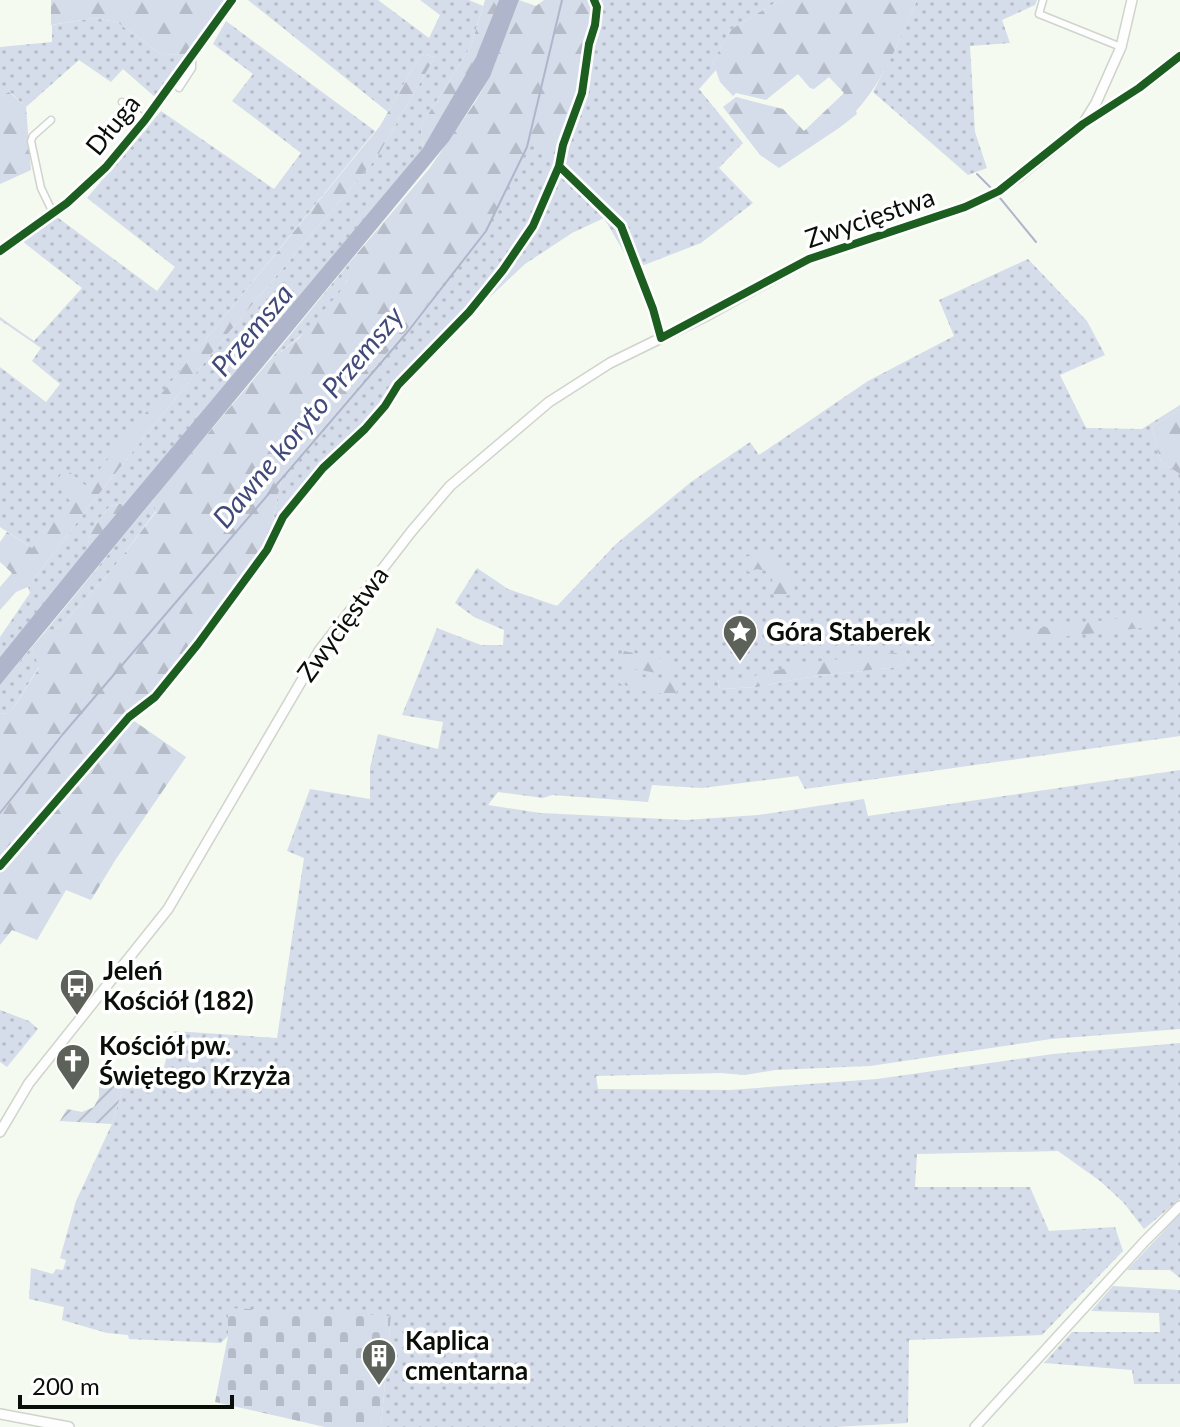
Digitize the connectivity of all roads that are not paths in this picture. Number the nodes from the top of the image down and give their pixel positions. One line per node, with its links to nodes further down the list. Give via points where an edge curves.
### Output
1 (232, 0): 5 (street, Długa)
2 (1043, 0): 4 (street, via 1039,14)
3 (1132, 0): 4 (street, Zwycięstwa)
4 (1121, 47): 11 (street, Zwycięstwa)
5 (192, 56): 7 (street, Długa, via 192,68); 10 (street, Długa)
6 (1180, 56): 11 (street)
7 (179, 88)
8 (122, 102): 10 (street, Długa)
9 (51, 120): 12 (street, Długa, via 31,141 41,188)
10 (145, 120): 12 (street, Długa, via 89,184)
11 (1083, 124): 15 (street, Zwycięstwa, via 980,201 809,259)
12 (53, 213): 13 (street, Długa)
13 (0, 251)
14 (638, 270): 15 (street)
15 (661, 338): 16 (street, Zwycięstwa, via 549,402 479,459 427,512 319,651 159,923 29,1083)
16 (0, 1132)
17 (1180, 1206): 20 (street)
18 (0, 1414): 19 (street)
19 (69, 1427)
20 (975, 1427)

